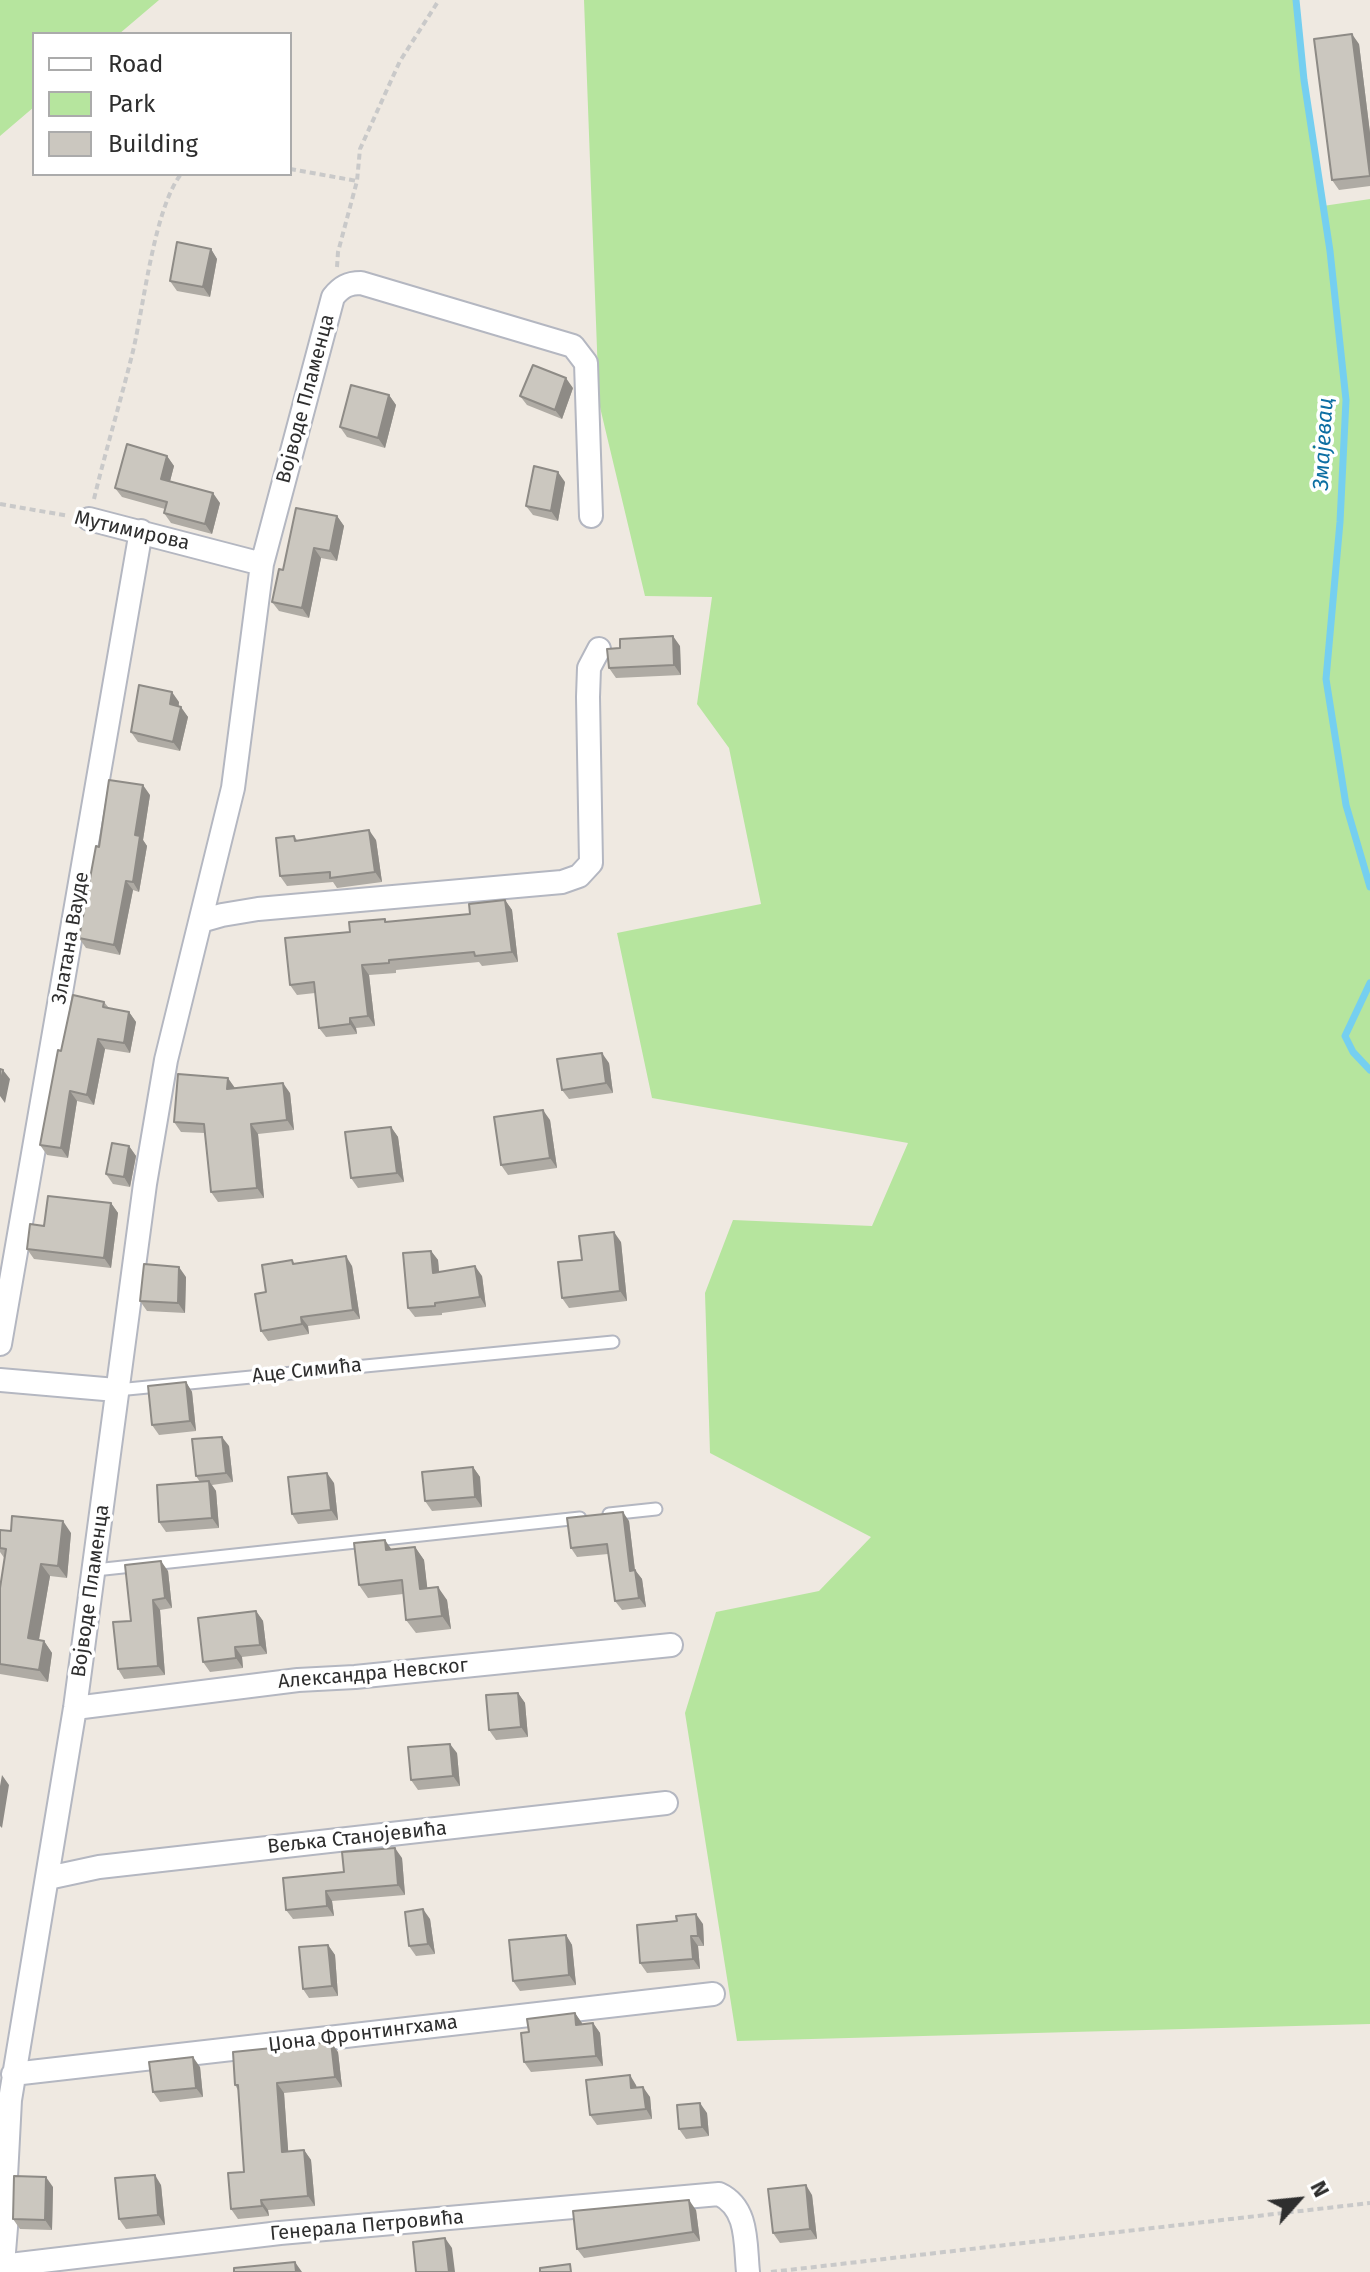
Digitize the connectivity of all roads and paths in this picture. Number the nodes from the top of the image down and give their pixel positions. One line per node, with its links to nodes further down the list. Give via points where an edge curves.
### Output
1 (439, 0): 4 (path, via 400,61 360,149)
2 (292, 169): 4 (path)
3 (179, 176): 8 (path, via 158,234)
4 (357, 181): 5 (path, via 338,252)
5 (340, 288): 7 (street, Војводе Пламенца, via 361,283 573,346 586,363); 10 (street, Војводе Пламенца, via 333,297)
6 (0, 504): 8 (path, Мутимирова)
7 (591, 516)
8 (89, 519): 9 (street, Мутимирова)
9 (141, 531): 10 (street, Мутимирова); 14 (street, Златана Вауде)
10 (262, 564): 12 (street, Војводе Пламенца, via 233,788)
11 (599, 649): 12 (street, via 589,668 591,863 579,876 562,882 258,909)
12 (201, 921): 16 (street, Војводе Пламенца, via 166,1060)
13 (613, 1342): 16 (lane, Аце Симића)
14 (0, 1344)
15 (0, 1380): 16 (street, Аце Симића)
16 (116, 1390): 18 (street, Војводе Пламенца)
17 (656, 1509): 18 (lane)
18 (95, 1570): 20 (street, Војводе Пламенца)
19 (671, 1645): 20 (street, Александра Невског, via 298,1680)
20 (75, 1708): 22 (street, Војводе Пламенца)
21 (666, 1803): 22 (street, Вељка Станојевића, via 99,1867)
22 (48, 1878): 24 (street, Војводе Пламенца)
23 (713, 1994): 24 (street, Џона Фронтингхама)
24 (13, 2074): 26 (street, Војводе Пламенца)
25 (1370, 2203): 29 (path)
26 (2, 2215): 27 (street, Војводе Пламенца)
27 (0, 2265): 28 (street, Генерала Петровића, via 280,2233 719,2194 733,2203 742,2219)
28 (748, 2272)
29 (771, 2272)

